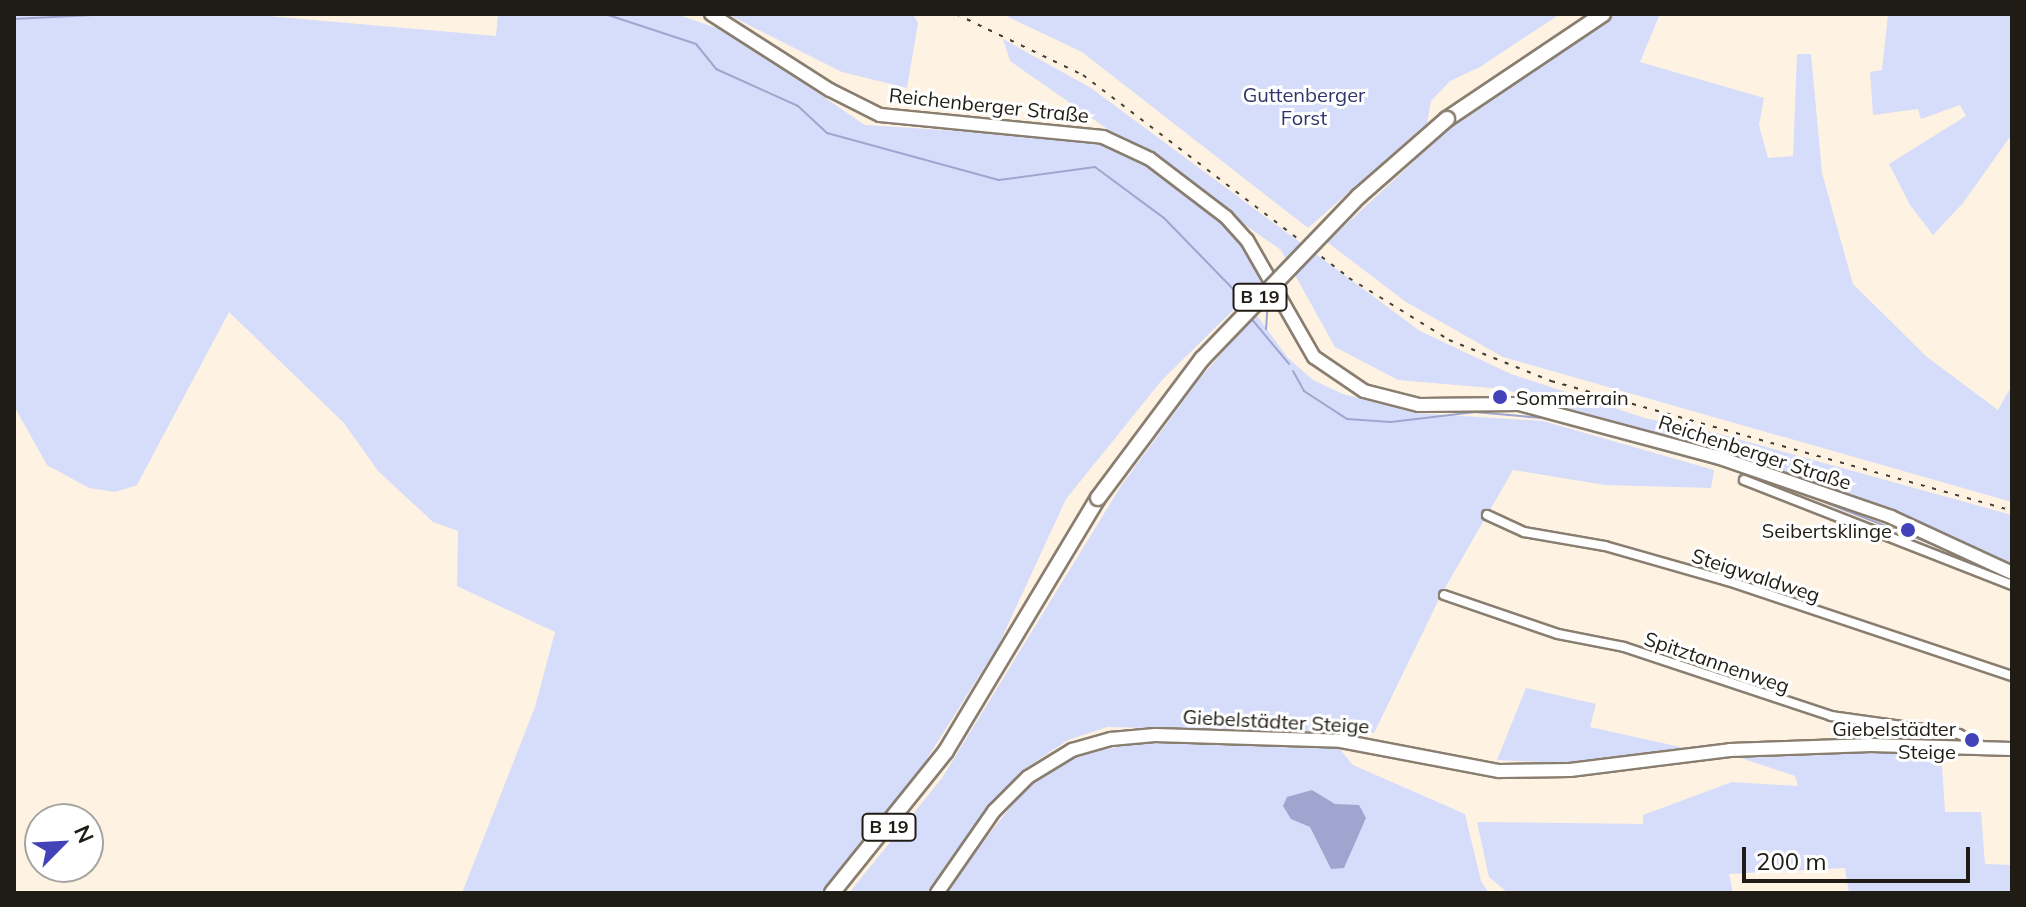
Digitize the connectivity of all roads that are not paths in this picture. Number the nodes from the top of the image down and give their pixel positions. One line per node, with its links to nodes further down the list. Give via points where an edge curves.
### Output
1 (711, 14): 5 (main road, Reichenberger Straße, via 830,90 880,115 1103,137 1150,159 1226,217 1247,240 1314,357 1364,391 1419,405 1519,404 1720,458)
2 (1603, 14): 12 (main road, B 19, bridge, via 1447,119 1359,196 1222,337 1098,498 946,751)
3 (1744, 480): 5 (street, Reichenberger Straße)
4 (1487, 515): 9 (street, Steigwaldweg, via 1524,532 1605,546 1728,581)
5 (1920, 538): 6 (main road, Reichenberger Straße); 7 (street, Reichenberger Straße)
6 (2012, 573)
7 (2012, 585)
8 (1444, 595): 10 (street, Spitztannenweg, via 1558,634 1624,647 1831,716 1959,734)
9 (2012, 676)
10 (1983, 746): 11 (main road, Giebelstädter Steige); 13 (main road, Giebelstädter Steige, via 1730,750 1570,770 1499,771 1341,741 1155,735 1111,739 1072,750 1028,777 994,811)
11 (2012, 749)
12 (832, 893)
13 (937, 893)

